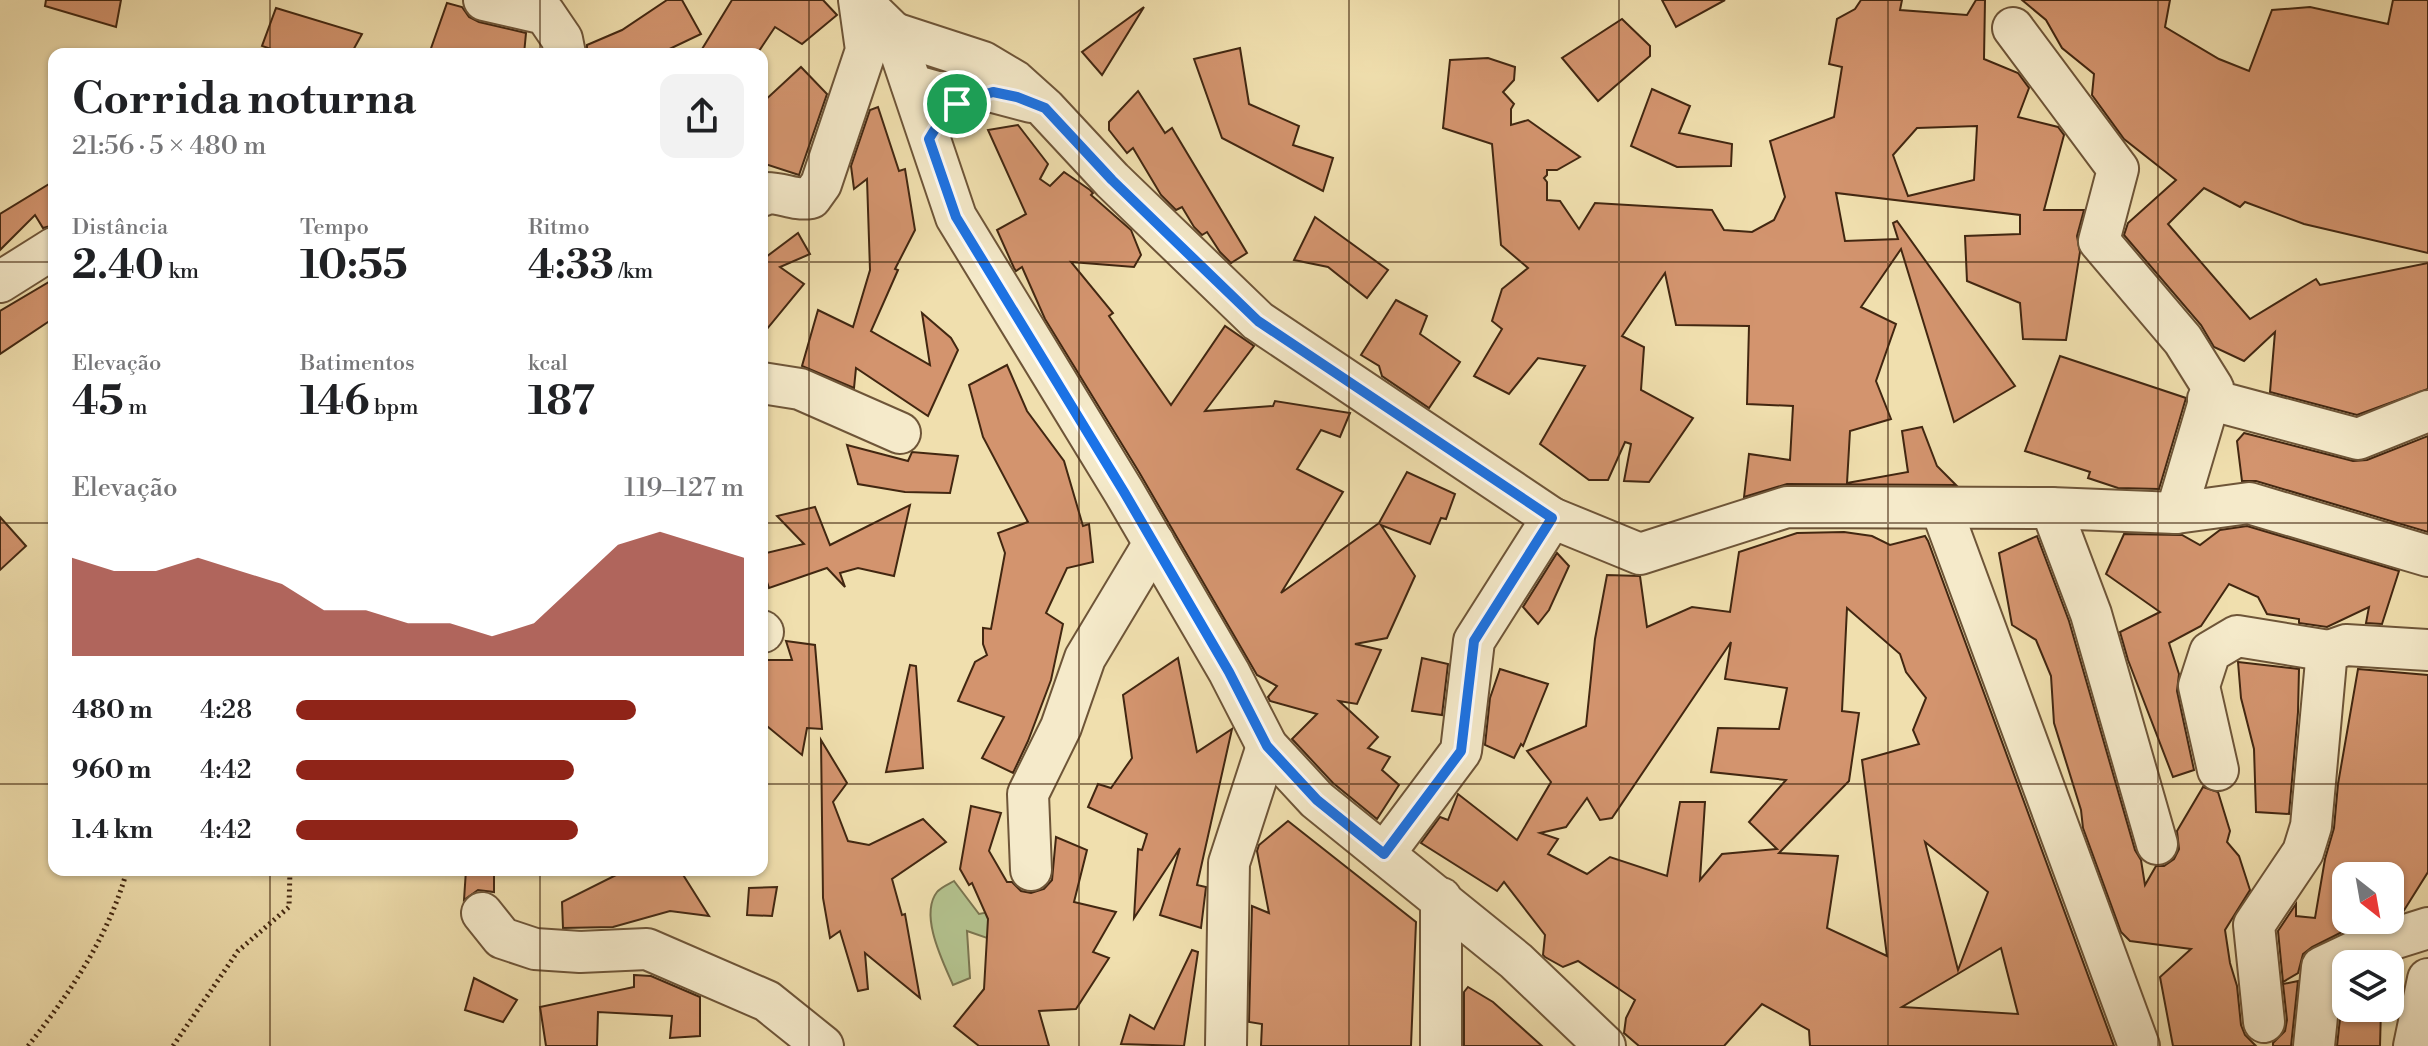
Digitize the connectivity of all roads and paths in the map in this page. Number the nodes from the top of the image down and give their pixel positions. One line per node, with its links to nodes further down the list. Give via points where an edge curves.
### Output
1 (484, 0): 3 (street)
2 (859, 0): 5 (street); 11 (street, via 866,50 821,184 811,198)
3 (546, 7): 6 (street)
4 (2013, 28): 15 (street, via 2118,169 2099,241 2183,340 2213,388)
5 (894, 33): 7 (street); 9 (street, via 983,62)
6 (564, 48)
7 (912, 85): 8 (street, via 937,92); 10 (street)
8 (993, 92): 9 (street); 10 (street, via 942,115)
9 (1045, 108): 21 (street, via 1258,321)
10 (929, 139): 22 (street, via 963,229)
11 (768, 193)
12 (48, 252): 13 (street)
13 (0, 282)
14 (768, 384): 17 (street, via 800,389)
15 (2208, 399): 16 (street, via 2358,439); 20 (street)
16 (2428, 411)
17 (900, 433)
18 (1941, 508): 19 (street); 21 (street, via 1787,507 1640,554); 44 (street)
19 (2051, 508): 20 (street); 28 (street, via 2091,614)
20 (2176, 513): 23 (street, via 2249,503)
21 (1552, 518): 29 (street, via 1474,641 1461,751)
22 (1154, 543): 26 (street); 30 (street, via 1085,658 1061,727 1028,794)
23 (2428, 556)
24 (2428, 650): 25 (street, via 2346,645)
25 (2329, 651): 27 (street, via 2237,636 2210,652 2199,686); 37 (street, via 2311,826 2303,852 2254,925)
26 (1267, 746): 29 (street, via 1317,800); 41 (street, via 1229,863)
27 (2218, 770)
28 (2157, 844)
29 (1384, 854): 33 (street)
30 (1031, 870)
31 (125, 876): 38 (path, via 118,902 69,994)
32 (290, 876): 39 (path, via 289,907 238,951)
33 (1441, 898): 42 (street); 43 (street)
34 (482, 913): 40 (street, via 502,938 535,949 647,949 767,1001)
35 (2428, 928): 45 (street, via 2322,967)
36 (2428, 979): 46 (street)
37 (2264, 1022)
38 (28, 1046)
39 (173, 1046)
40 (823, 1046)
41 (1226, 1046)
42 (1441, 1046)
43 (1605, 1046)
44 (2139, 1046)
45 (2314, 1046)
46 (2414, 1046)

